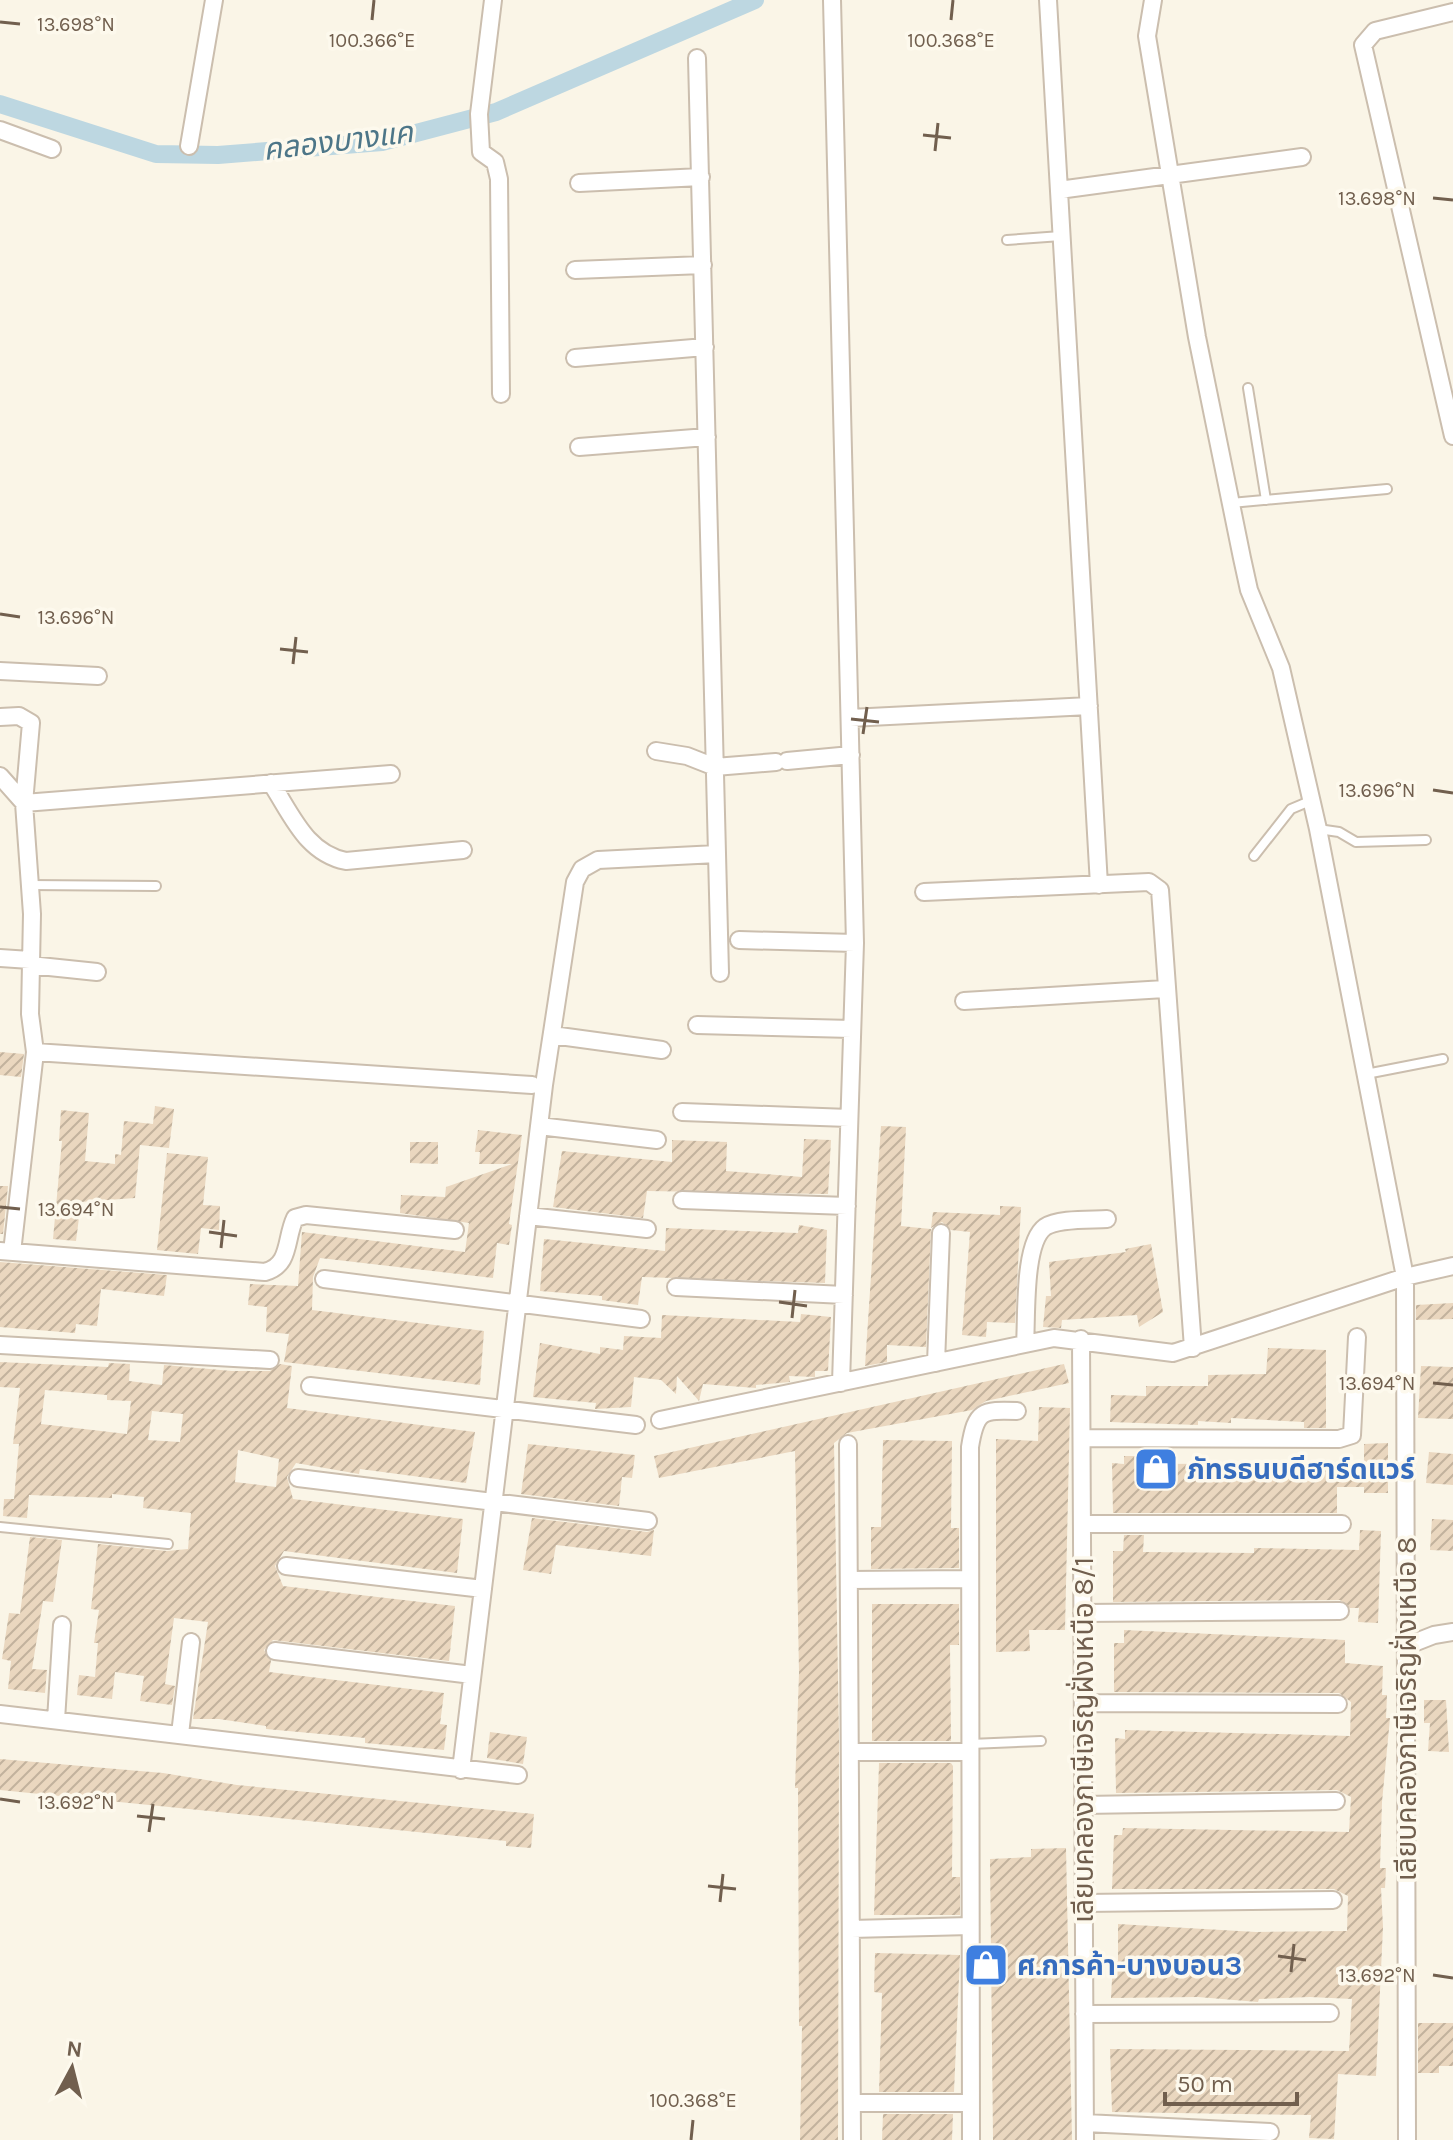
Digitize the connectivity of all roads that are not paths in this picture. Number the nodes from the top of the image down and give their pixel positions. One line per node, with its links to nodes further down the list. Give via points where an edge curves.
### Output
1 (214, 0): 9 (street)
2 (493, 0): 23 (street, via 480,129 481,149 495,162 499,179)
3 (832, 0): 34 (street)
4 (1048, 0): 15 (street)
5 (1153, 0): 12 (street, เลียบคลองภาษีเจริญฝั่งเหนือ 8, via 1147,36)
6 (1453, 12): 24 (street, via 1375,31 1363,45)
7 (697, 58): 13 (street)
8 (0, 130): 10 (street)
9 (189, 146)
10 (52, 149)
11 (1302, 157): 12 (street)
12 (1169, 172): 15 (street); 29 (street, เลียบคลองภาษีเจริญฝั่งเหนือ 8)
13 (701, 177): 14 (street); 18 (street)
14 (579, 183)
15 (1059, 190): 16 (street)
16 (1061, 236): 17 (lane); 32 (street)
17 (1007, 240)
18 (703, 265): 19 (street); 20 (street)
19 (575, 270)
20 (705, 347): 21 (street); 25 (street)
21 (575, 358)
22 (1248, 388): 28 (lane)
23 (501, 394)
24 (1453, 436)
25 (707, 437): 26 (street); 37 (street)
26 (579, 447)
27 (1387, 489): 28 (lane)
28 (1266, 500): 29 (lane)
29 (1230, 503): 41 (street, เลียบคลองภาษีเจริญฝั่งเหนือ 8, via 1249,590 1281,668)
30 (0, 671): 31 (street)
31 (98, 676)
32 (1089, 706): 34 (street); 49 (street)
33 (0, 717): 42 (street, via 19,716 31,723)
34 (850, 718): 36 (street)
35 (656, 751): 37 (street)
36 (851, 755): 37 (street); 53 (street)
37 (715, 767): 46 (street)
38 (391, 774): 40 (street)
39 (0, 776): 42 (street)
40 (271, 783): 42 (street); 45 (street, via 312,845 327,857 346,861)
41 (1310, 801): 43 (street, เลียบคลองภาษีเจริญฝั่งเหนือ 8); 47 (lane, via 1291,809)
42 (24, 803): 48 (street)
43 (1318, 829): 44 (lane, via 1356,842); 66 (street, เลียบคลองภาษีเจริญฝั่งเหนือ 8)
44 (1426, 840)
45 (463, 850)
46 (717, 854): 57 (street); 62 (street, via 598,860 582,869 575,882)
47 (1254, 856)
48 (28, 885): 50 (lane); 55 (street)
49 (1099, 885): 51 (street); 58 (street, via 1149,882 1160,890)
50 (156, 886)
51 (924, 892)
52 (739, 940): 53 (street)
53 (855, 943): 61 (street)
54 (0, 958): 55 (street)
55 (30, 962): 56 (street); 64 (street)
56 (97, 972)
57 (720, 973)
58 (1165, 989): 59 (street); 91 (street)
59 (964, 1001)
60 (697, 1025): 61 (street)
61 (852, 1029): 69 (street)
62 (552, 1035): 63 (street); 70 (street)
63 (662, 1050)
64 (35, 1052): 67 (street); 79 (street)
65 (1443, 1059): 66 (lane)
66 (1366, 1074): 81 (street, เลียบคลองภาษีเจริญฝั่งเหนือ 8)
67 (532, 1085)
68 (682, 1112): 69 (street)
69 (849, 1118): 73 (street)
70 (539, 1126): 71 (street); 74 (street)
71 (657, 1140)
72 (682, 1200): 73 (street)
73 (847, 1206): 84 (street)
74 (528, 1216): 76 (street); 85 (street)
75 (1107, 1219): 89 (street, via 1047,1225 1037,1236)
76 (647, 1229)
77 (455, 1230): 79 (street, via 306,1215 295,1218 285,1259 265,1272)
78 (941, 1233): 93 (street)
79 (6, 1251)
80 (1453, 1266): 81 (street)
81 (1405, 1277): 91 (street); 118 (street, เลียบคลองภาษีเจริญฝั่งเหนือ 8)
82 (324, 1279): 85 (street)
83 (676, 1287): 84 (street)
84 (844, 1295): 94 (street)
85 (517, 1304): 86 (street); 96 (street)
86 (641, 1319)
87 (1357, 1337): 100 (street, via 1352,1435)
88 (1081, 1339): 89 (street); 91 (street, via 1158,1353); 100 (street, เลียบคลองภาษีเจริญฝั่งเหนือ 8/1)
89 (1025, 1344): 93 (street)
90 (0, 1345): 92 (street)
91 (1193, 1348)
92 (270, 1360)
93 (936, 1363): 94 (street)
94 (841, 1383): 98 (street)
95 (310, 1386): 96 (street)
96 (504, 1409): 99 (street); 103 (street)
97 (1017, 1411): 110 (street, via 987,1411 973,1425)
98 (660, 1420)
99 (636, 1425)
100 (1082, 1438): 105 (street, เลียบคลองภาษีเจริญฝั่งเหนือ 8/1)
101 (848, 1444): 111 (street)
102 (298, 1478): 103 (street)
103 (493, 1503): 104 (street); 112 (street)
104 (648, 1521)
105 (1082, 1524): 106 (street); 114 (street, เลียบคลองภาษีเจริญฝั่งเหนือ 8/1)
106 (1342, 1524)
107 (0, 1527): 108 (lane)
108 (168, 1544)
109 (286, 1566): 112 (street)
110 (968, 1579): 111 (street); 127 (street)
111 (849, 1580): 128 (street)
112 (483, 1589): 120 (street)
113 (1340, 1611): 114 (street)
114 (1082, 1613): 121 (street, เลียบคลองภาษีเจริญฝั่งเหนือ 8/1)
115 (62, 1625): 124 (street)
116 (1453, 1632): 118 (street)
117 (191, 1642): 125 (street)
118 (1406, 1646): 145 (street, เลียบคลองภาษีเจริญฝั่งเหนือ 8)
119 (275, 1651): 120 (street)
120 (472, 1675): 129 (street)
121 (1083, 1703): 122 (street); 132 (street, เลียบคลองภาษีเจริญฝั่งเหนือ 8/1)
122 (1338, 1704)
123 (0, 1714): 124 (street)
124 (56, 1720): 125 (street)
125 (180, 1734): 129 (street)
126 (1041, 1741): 127 (lane)
127 (969, 1748): 128 (street); 135 (street)
128 (850, 1752): 136 (street)
129 (461, 1770): 130 (street)
130 (518, 1775)
131 (1336, 1801): 132 (street)
132 (1083, 1805): 134 (street, เลียบคลองภาษีเจริญฝั่งเหนือ 8/1)
133 (1333, 1900): 134 (street)
134 (1084, 1903): 138 (street, เลียบคลองภาษีเจริญฝั่งเหนือ 8/1)
135 (970, 1926): 136 (street); 140 (street)
136 (851, 1929): 139 (street)
137 (1330, 2013): 138 (street)
138 (1084, 2014): 141 (street, เลียบคลองภาษีเจริญฝั่งเหนือ 8/1)
139 (852, 2103): 140 (street); 143 (street)
140 (971, 2103): 144 (street)
141 (1085, 2131): 142 (street)
142 (1270, 2132)
143 (852, 2140)
144 (971, 2140)
145 (1407, 2140)

